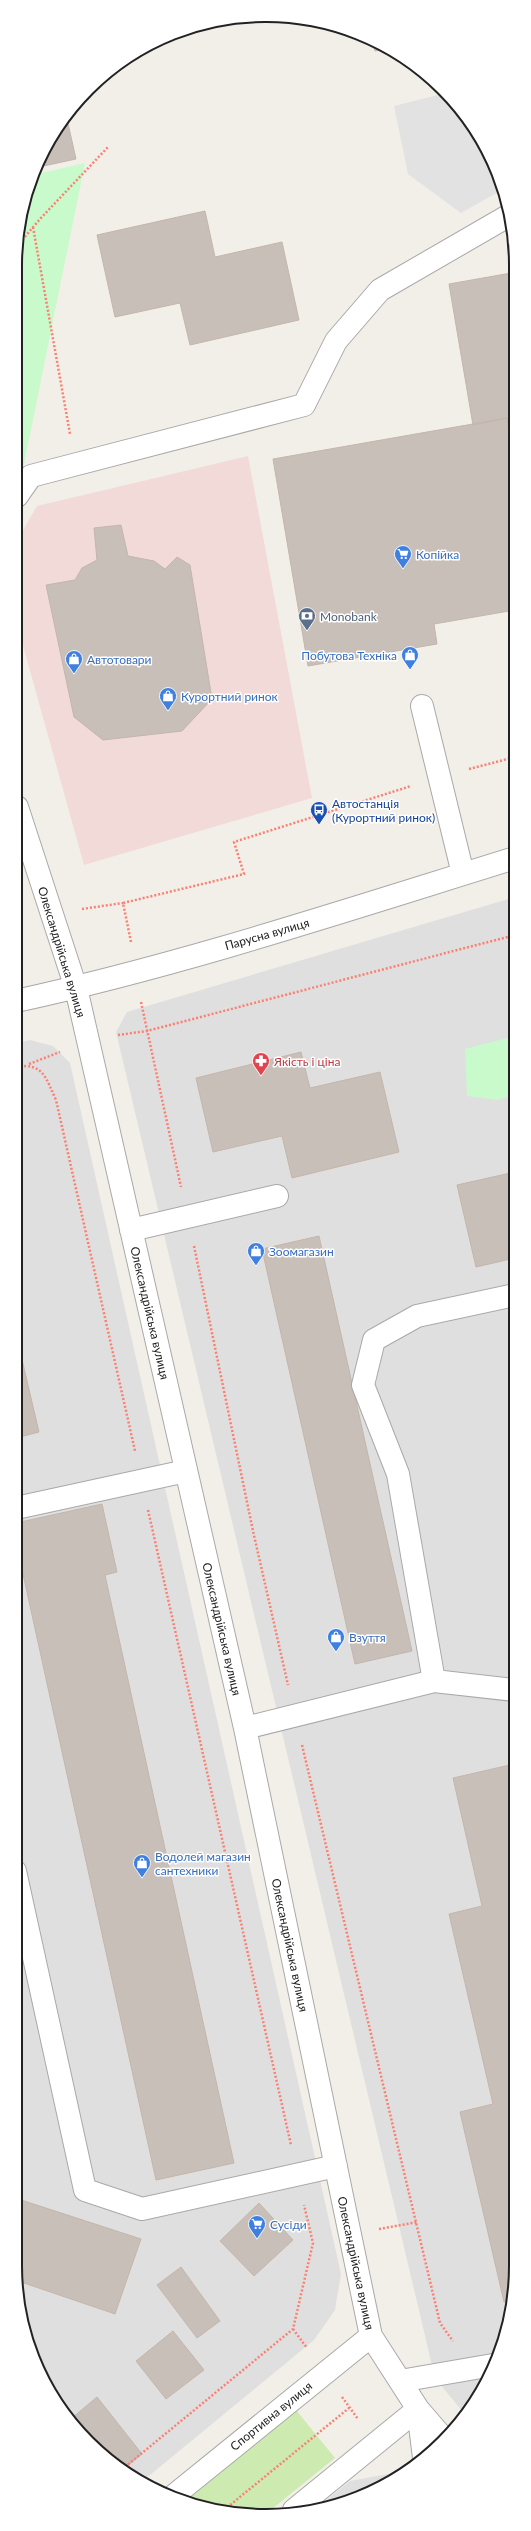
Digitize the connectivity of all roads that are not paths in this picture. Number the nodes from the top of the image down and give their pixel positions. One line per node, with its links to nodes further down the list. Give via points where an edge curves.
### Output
1 (504, 218): 2 (street, via 380,290 336,341 304,406 31,476)
2 (22, 489)
3 (422, 706): 6 (street)
4 (22, 825): 7 (street, Олександрійська вулиця)
5 (509, 860): 6 (street, Парусна вулиця)
6 (463, 874): 7 (street, Парусна вулиця, via 343,912)
7 (76, 988): 8 (street, Парусна вулиця); 10 (street, Олександрійська вулиця)
8 (22, 1000)
9 (277, 1196): 10 (street)
10 (131, 1230): 12 (street, Олександрійська вулиця)
11 (509, 1296): 14 (street, via 417,1316 374,1340 363,1385 398,1474)
12 (186, 1471): 13 (street); 16 (street, Олександрійська вулиця)
13 (22, 1507)
14 (434, 1681): 15 (street); 16 (street)
15 (509, 1689)
16 (245, 1728): 18 (street, Олександрійська вулиця)
17 (22, 1902): 18 (street, via 86,2190 142,2209)
18 (336, 2166): 19 (street, Олександрійська вулиця)
19 (371, 2336): 21 (street, Олександрійська вулиця); 25 (street, Спортивна вулиця)
20 (487, 2366): 21 (street)
21 (400, 2381): 22 (street, Олександрійська вулиця)
22 (418, 2409): 23 (street, Олександрійська вулиця); 24 (street); 26 (street)
23 (441, 2435)
24 (423, 2451)
25 (178, 2492)
26 (298, 2507)

